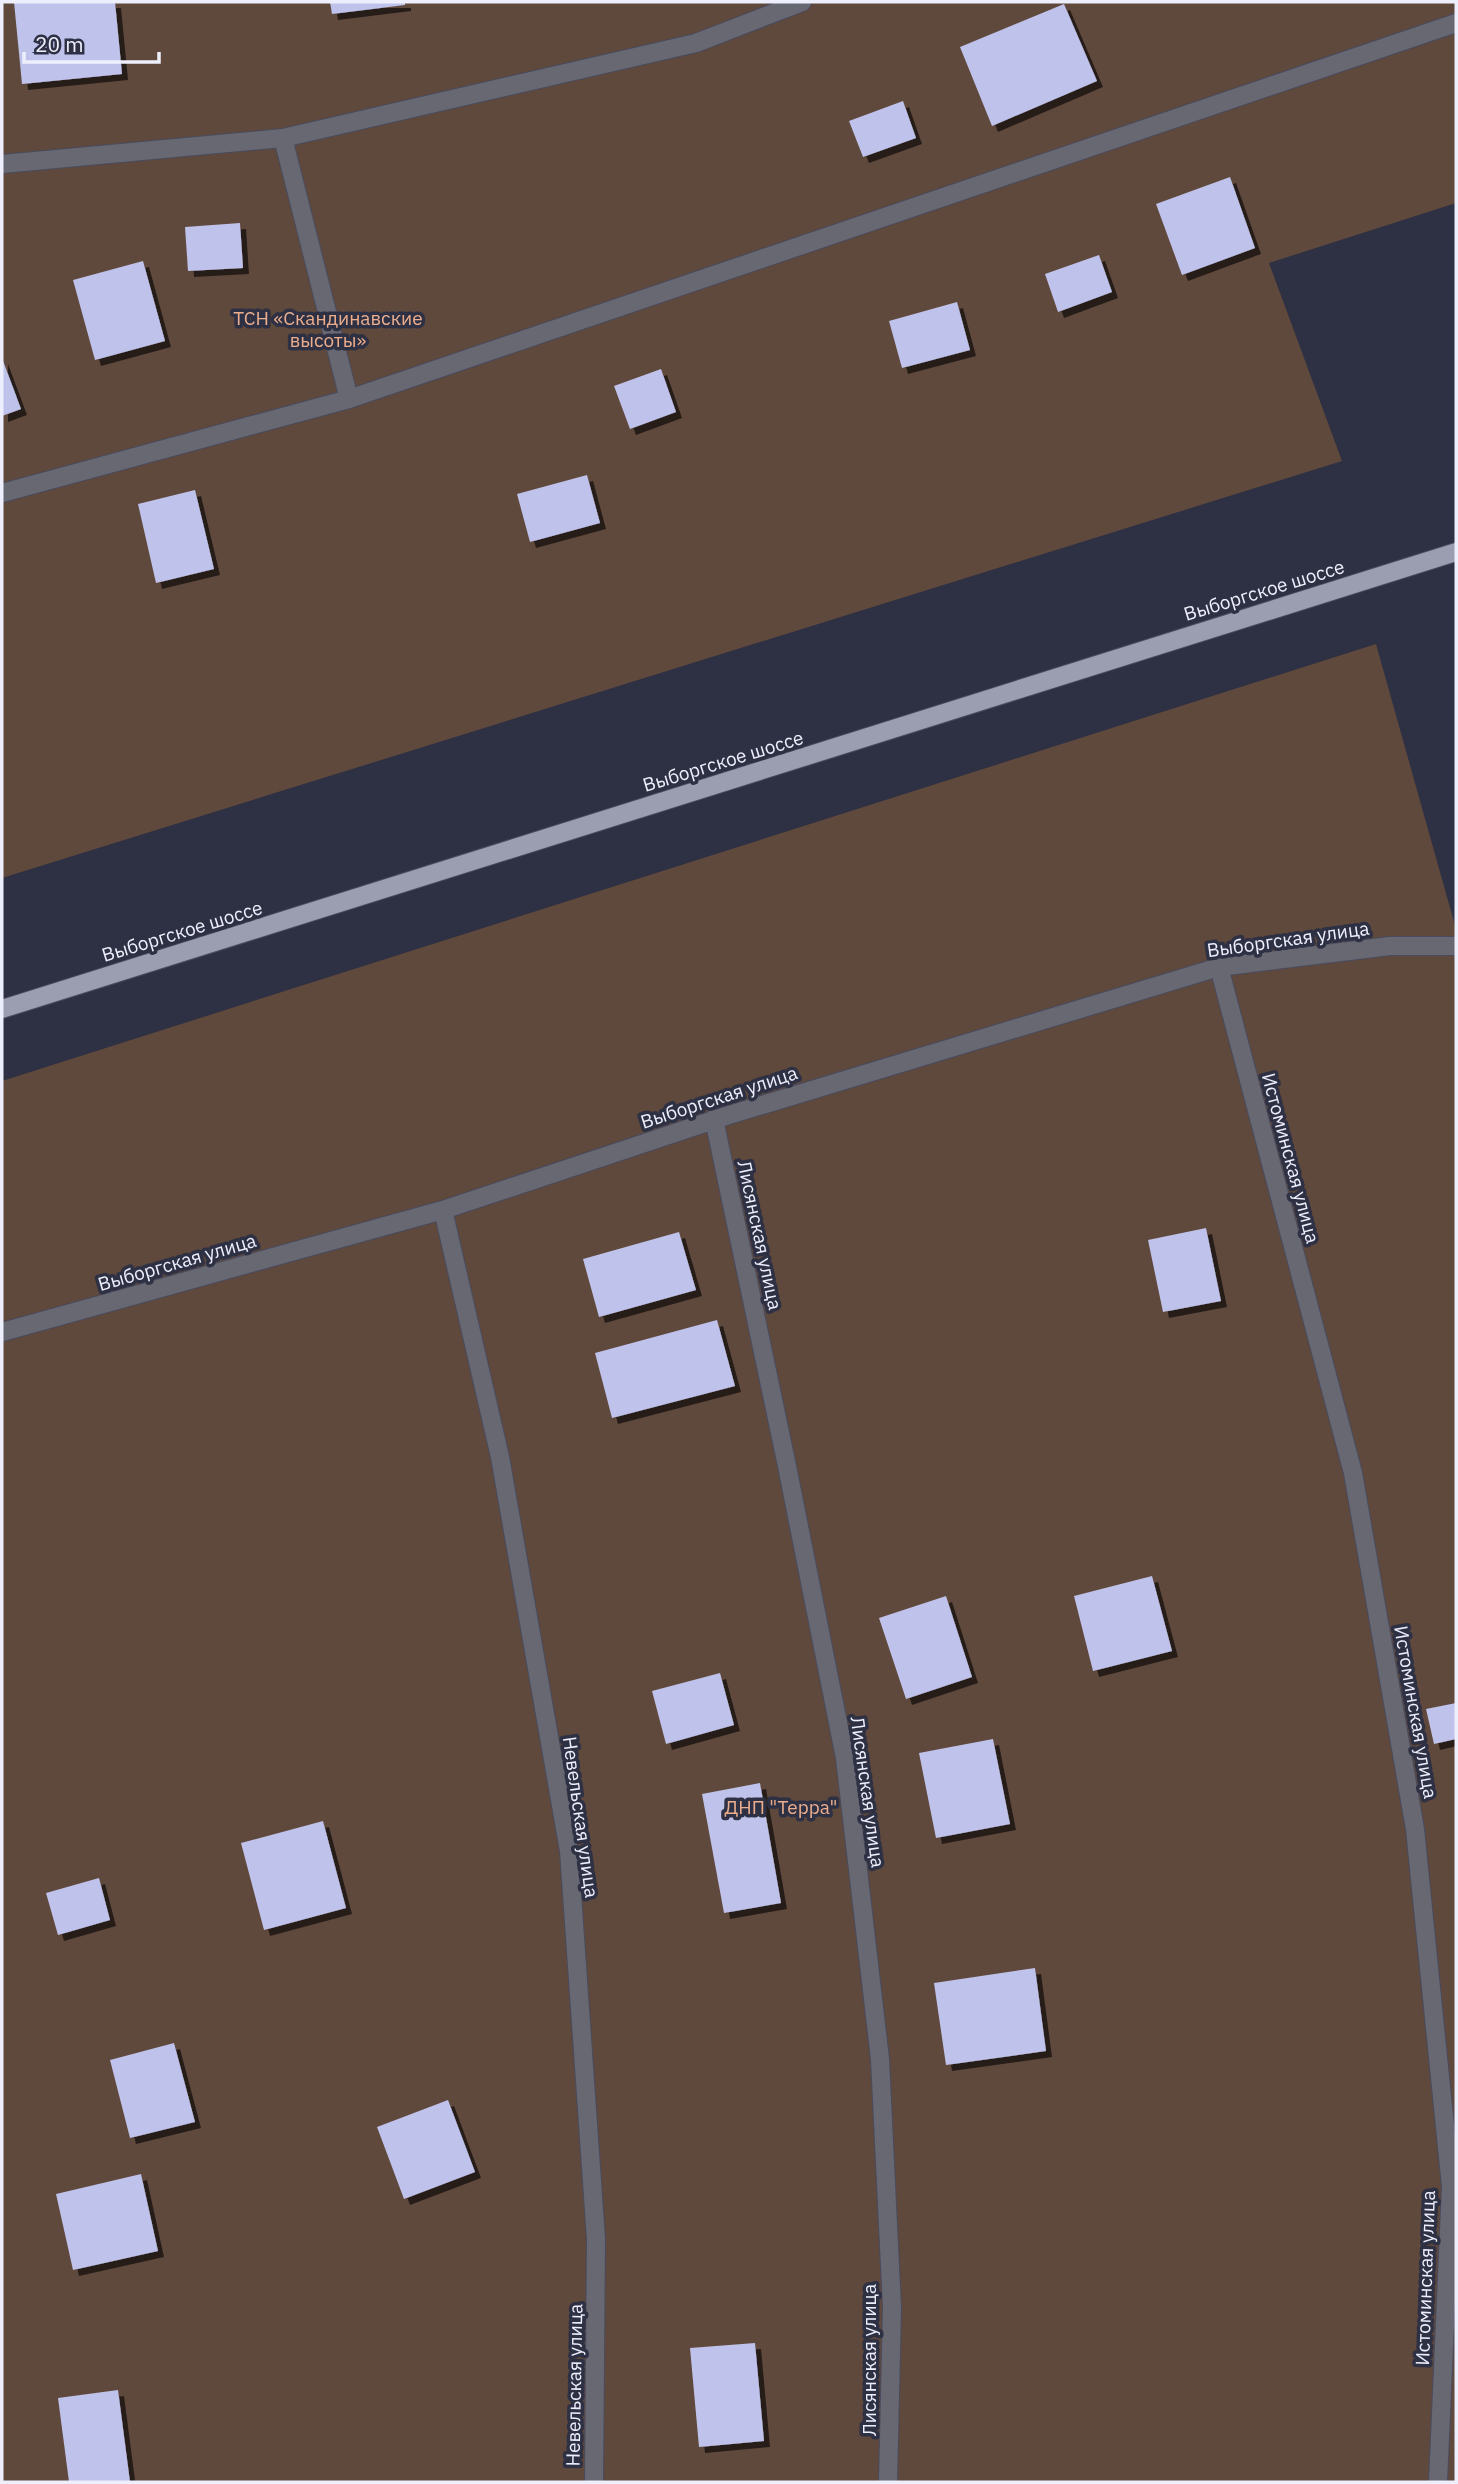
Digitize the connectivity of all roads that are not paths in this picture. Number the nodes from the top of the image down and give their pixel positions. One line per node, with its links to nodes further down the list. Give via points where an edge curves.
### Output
1 (802, 2): 3 (street, via 696,43)
2 (1456, 23): 5 (street)
3 (283, 138): 4 (street); 5 (street)
4 (2, 164)
5 (349, 399): 6 (street)
6 (2, 493)
7 (1456, 552): 10 (main road, Выборгское шоссе)
8 (1456, 946): 9 (street, Выборгская улица, via 1390,946)
9 (1219, 967): 11 (street, Выборгская улица); 16 (street, Истоминская улица, via 1353,1473 1415,1829 1451,2186)
10 (2, 1009)
11 (714, 1119): 12 (street, Выборгская улица); 15 (street, Лисянская улица, via 845,1758 880,2059 892,2308)
12 (443, 1210): 13 (street, Выборгская улица); 14 (street, Невельская улица, via 500,1457 569,1851 596,2239)
13 (2, 1332)
14 (594, 2482)
15 (888, 2482)
16 (1438, 2482)

